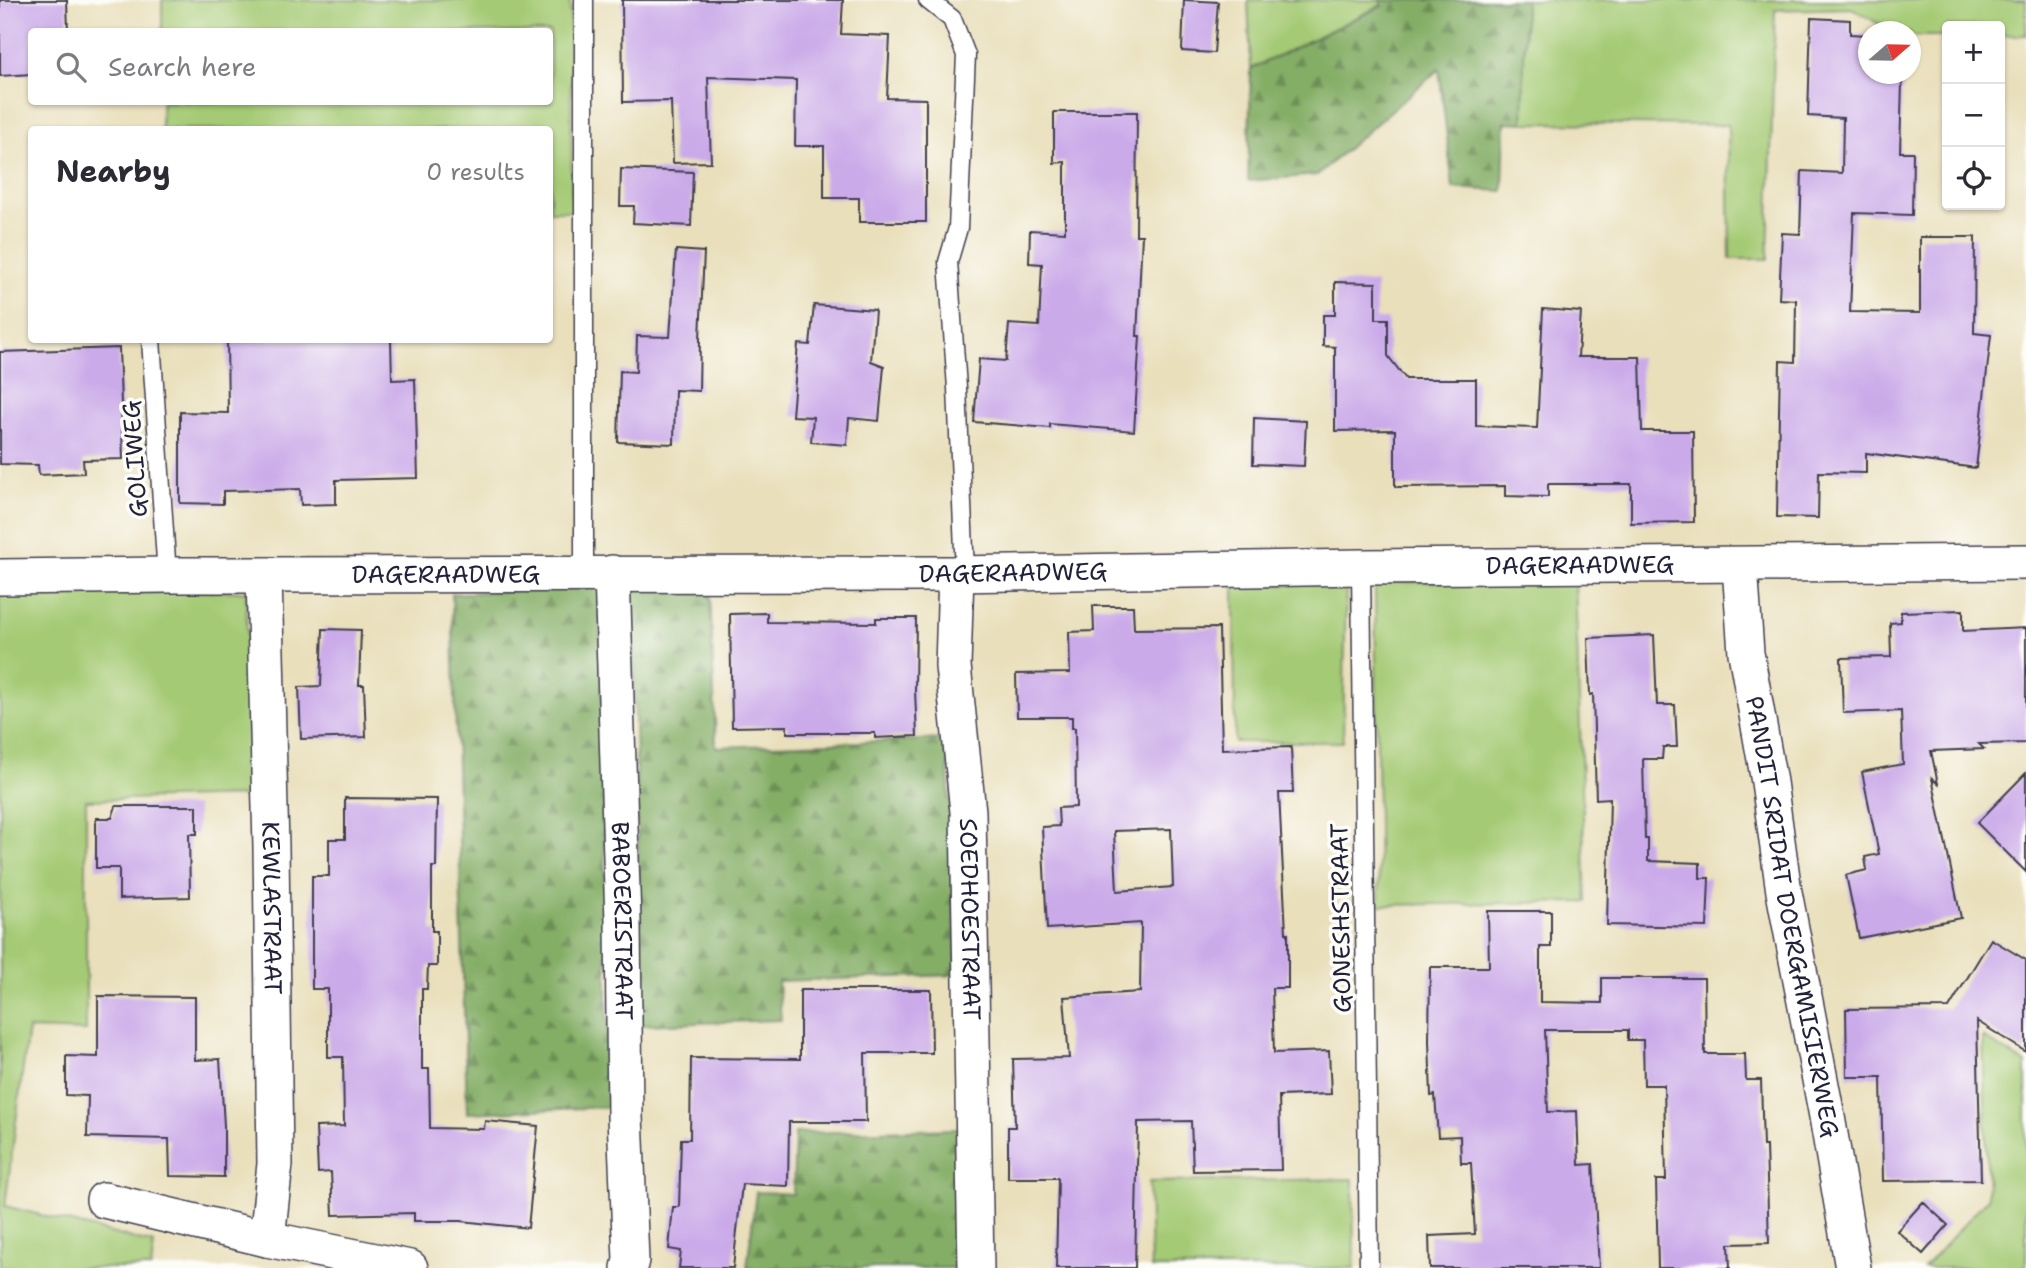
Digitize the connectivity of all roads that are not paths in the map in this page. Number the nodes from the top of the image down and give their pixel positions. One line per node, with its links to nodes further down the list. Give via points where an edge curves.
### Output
1 (584, 0): 8 (lane)
2 (928, 0): 7 (lane, via 952,19 966,55 958,228 947,262 957,388)
3 (150, 343): 9 (lane, GOLIWEG)
4 (2026, 562): 5 (street, DAGERAADWEG)
5 (1740, 566): 6 (street, DAGERAADWEG); 18 (street, PANDIT SRIDAT DOERGAMISIERWEG, via 1746,653 1784,892)
6 (1361, 567): 7 (street, DAGERAADWEG); 17 (lane, GONESHSTRAAT)
7 (960, 573): 8 (street, DAGERAADWEG); 16 (street, SOEDHOESTRAAT, via 953,666 968,812)
8 (598, 574): 10 (street, DAGERAADWEG); 15 (street, BABOERISTRAAT, via 623,921)
9 (167, 575): 10 (street, DAGERAADWEG); 11 (street, DAGERAADWEG)
10 (264, 576): 13 (street, KEWLASTRAAT, via 275,1164)
11 (0, 577)
12 (104, 1200): 13 (street)
13 (267, 1239): 14 (street)
14 (410, 1268)
15 (629, 1268)
16 (976, 1268)
17 (1369, 1268)
18 (1853, 1268)

